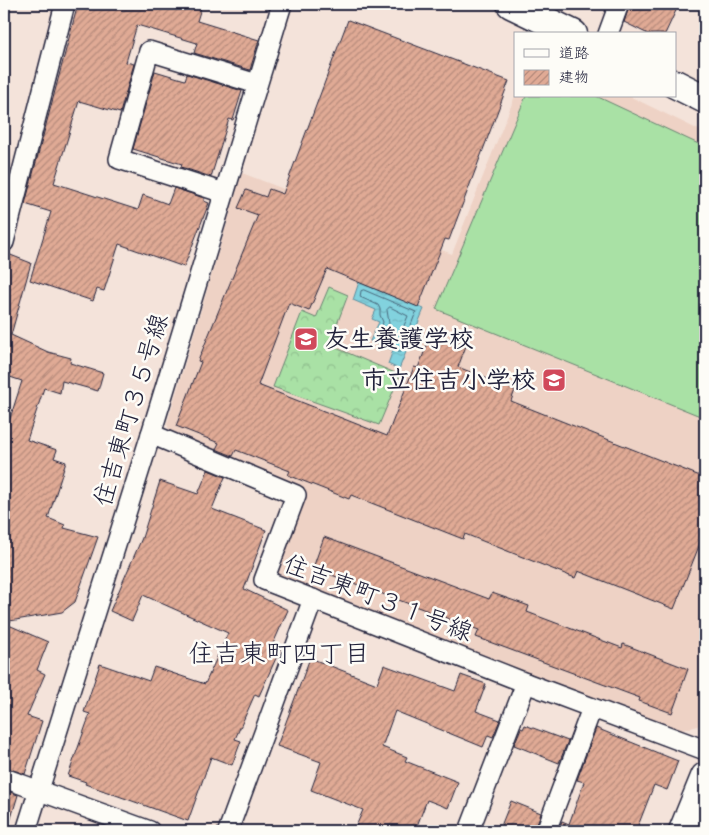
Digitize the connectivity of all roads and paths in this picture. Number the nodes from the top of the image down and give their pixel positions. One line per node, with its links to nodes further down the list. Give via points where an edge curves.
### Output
1 (65, 4): 11 (street)
2 (282, 4): 7 (street, 住吉東町３５号線)
3 (511, 4): 5 (street)
4 (619, 4): 6 (street)
5 (569, 32)
6 (609, 32)
7 (257, 84): 10 (street, 住吉東町３５号線); 10 (street, via 149,50 119,159)
8 (676, 84): 9 (street)
9 (705, 99)
10 (224, 193): 12 (street, 住吉東町３５号線)
11 (4, 241)
12 (151, 434): 13 (street, 住吉東町３１号線, via 296,494 264,580); 19 (street, 住吉東町３５号線)
13 (313, 599): 14 (street, 住吉東町３１号線); 23 (street)
14 (526, 683): 15 (street, 住吉東町３１号線); 24 (street)
15 (592, 708): 16 (street, 住吉東町３１号線); 25 (street)
16 (705, 750)
17 (705, 777): 20 (street)
18 (4, 778): 19 (street)
19 (39, 790): 21 (street, 住吉東町３５号線); 22 (street)
20 (700, 807): 26 (street)
21 (26, 831)
22 (150, 831)
23 (228, 831)
24 (469, 831)
25 (546, 831)
26 (683, 831)

